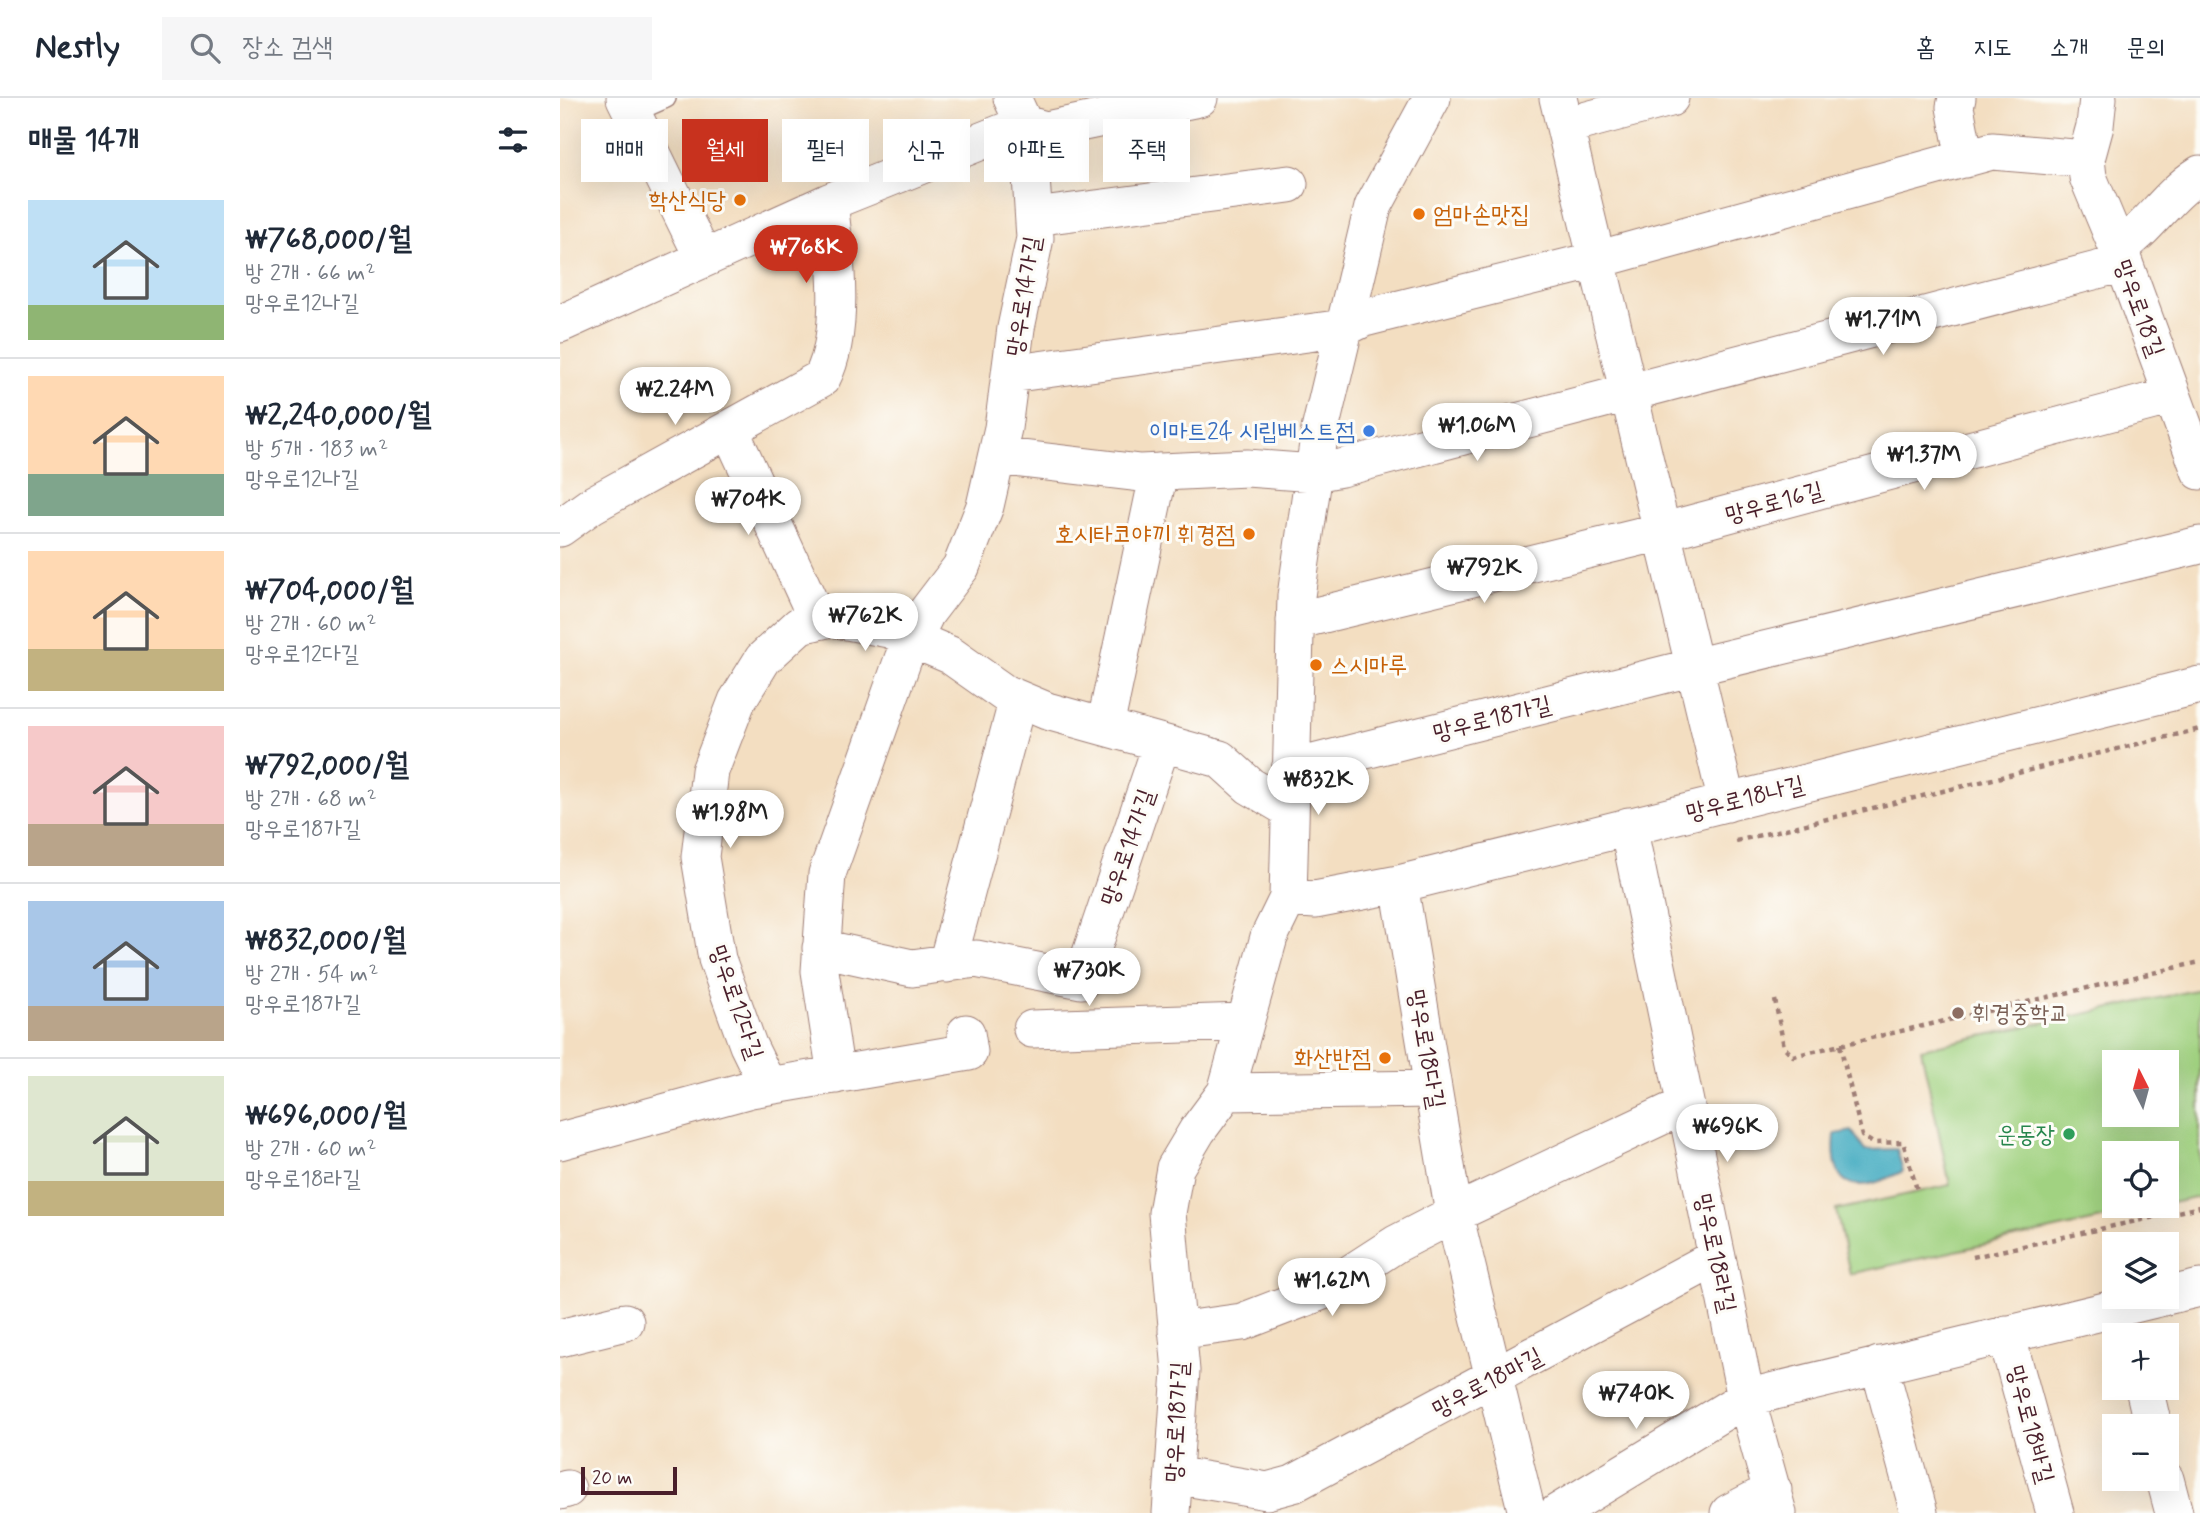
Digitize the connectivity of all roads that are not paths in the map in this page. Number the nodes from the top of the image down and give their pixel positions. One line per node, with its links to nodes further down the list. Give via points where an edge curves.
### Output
1 (666, 98): 9 (lane)
2 (1432, 98): 20 (street, 망우로18가길, via 1373,207)
3 (1670, 98): 8 (street)
4 (1957, 98): 10 (street)
5 (2098, 98): 11 (street)
6 (1183, 99): 7 (street, via 1046,130)
7 (1018, 111): 14 (street); 15 (street, 망우로14가길, via 1029,146)
8 (1561, 112): 18 (street)
9 (634, 116): 17 (street)
10 (1965, 159): 11 (street, via 1992,151); 18 (street)
11 (2086, 159): 16 (street, via 2088,177)
12 (2200, 174): 16 (street, 망우로18길, via 2179,188)
13 (1289, 184): 15 (street, 망우로14가길)
14 (829, 202): 17 (street); 24 (street, via 835,255 830,362 822,378)
15 (1034, 217): 21 (street, 망우로14가길, via 1035,238)
16 (2121, 256): 22 (street); 23 (street, 망우로18길)
17 (703, 257): 19 (street)
18 (1596, 260): 20 (street, via 1364,318); 22 (street)
19 (560, 324)
20 (1344, 328): 21 (street, 망우로14가길); 28 (street, 망우로18가길)
21 (1010, 374): 25 (street, 망우로14가길)
22 (1627, 394): 28 (street); 30 (street)
23 (2172, 396): 26 (street, 망우로18길); 30 (street, 망우로16길)
24 (730, 430): 29 (street, via 592,505); 32 (street)
25 (997, 456): 27 (street); 34 (street, 망우로14가길, via 985,506 961,567 926,613)
26 (2200, 471)
27 (1159, 472): 28 (street, via 1247,468); 38 (street)
28 (1314, 473): 33 (street, 망우로18가길)
29 (560, 528)
30 (1661, 532): 33 (street); 35 (street)
31 (2200, 545): 35 (street)
32 (818, 621): 34 (street, via 832,618); 52 (street, 망우로12다길, via 800,625 763,659 737,701 710,771 700,857 717,959)
33 (1295, 621): 40 (street, 망우로18가길)
34 (914, 638): 37 (street, via 950,655); 46 (street, 망우로14가길, via 827,874)
35 (1694, 667): 40 (street, 망우로18가길); 41 (street)
36 (2200, 685): 41 (street, 망우로18나길)
37 (1018, 699): 38 (street); 47 (street)
38 (1105, 727): 39 (street)
39 (1162, 744): 42 (street, via 1220,759); 47 (street, 망우로14가길, via 1082,980 976,959)
40 (1290, 769): 42 (street, 망우로18가길)
41 (1727, 803): 43 (street, 망우로18나길)
42 (1289, 810): 45 (street, 망우로18가길)
43 (1628, 826): 44 (street, 망우로18나길); 55 (street, 망우로18라길)
44 (1399, 884): 45 (street, 망우로18나길, via 1315,900); 53 (street, 망우로18다길)
45 (1288, 898): 48 (street, 망우로18가길, via 1269,937)
46 (821, 948): 47 (street, 망우로14가길, via 912,968); 51 (street, 망우로14가길, via 820,971)
47 (947, 964)
48 (1244, 1022): 49 (street); 54 (street, 망우로18가길)
49 (1032, 1030)
50 (966, 1033): 51 (street, via 969,1052)
51 (836, 1075): 52 (street)
52 (768, 1086): 56 (street, 망우로12다길)
53 (1433, 1089): 54 (street); 57 (street, 망우로18다길)
54 (1226, 1092): 64 (street, 망우로18가길, via 1175,1168 1167,1213)
55 (1685, 1105): 57 (street); 58 (street, 망우로18라길)
56 (560, 1141)
57 (1454, 1213): 64 (street, 망우로18가길, via 1325,1290 1242,1322); 68 (street, 망우로18다길)
58 (1717, 1257): 68 (street, 망우로18마길); 69 (street, 망우로18라길)
59 (2200, 1288): 60 (street, 망우로18바길)
60 (2179, 1293)
61 (2145, 1309): 62 (street, 망우로18바길)
62 (2127, 1321): 65 (street, 망우로18바길)
63 (625, 1322): 66 (street)
64 (1177, 1331): 70 (street, 망우로18가길, via 1181,1371)
65 (2006, 1334): 67 (street, 망우로18바길); 79 (street, 망우로18바길)
66 (560, 1338)
67 (1879, 1364): 69 (street, 망우로18바길); 78 (street)
68 (1494, 1378): 72 (street, 망우로18마길); 75 (street, 망우로18다길)
69 (1746, 1398): 73 (street, 망우로18라길); 76 (street)
70 (1174, 1475): 72 (street, 망우로18마길); 74 (street, 망우로18가길)
71 (2168, 1491): 80 (street)
72 (1250, 1501)
73 (1776, 1502): 77 (street)
74 (1171, 1513)
75 (1527, 1513)
76 (1557, 1513)
77 (1730, 1513)
78 (1919, 1513)
79 (2055, 1513)
80 (2174, 1513)

